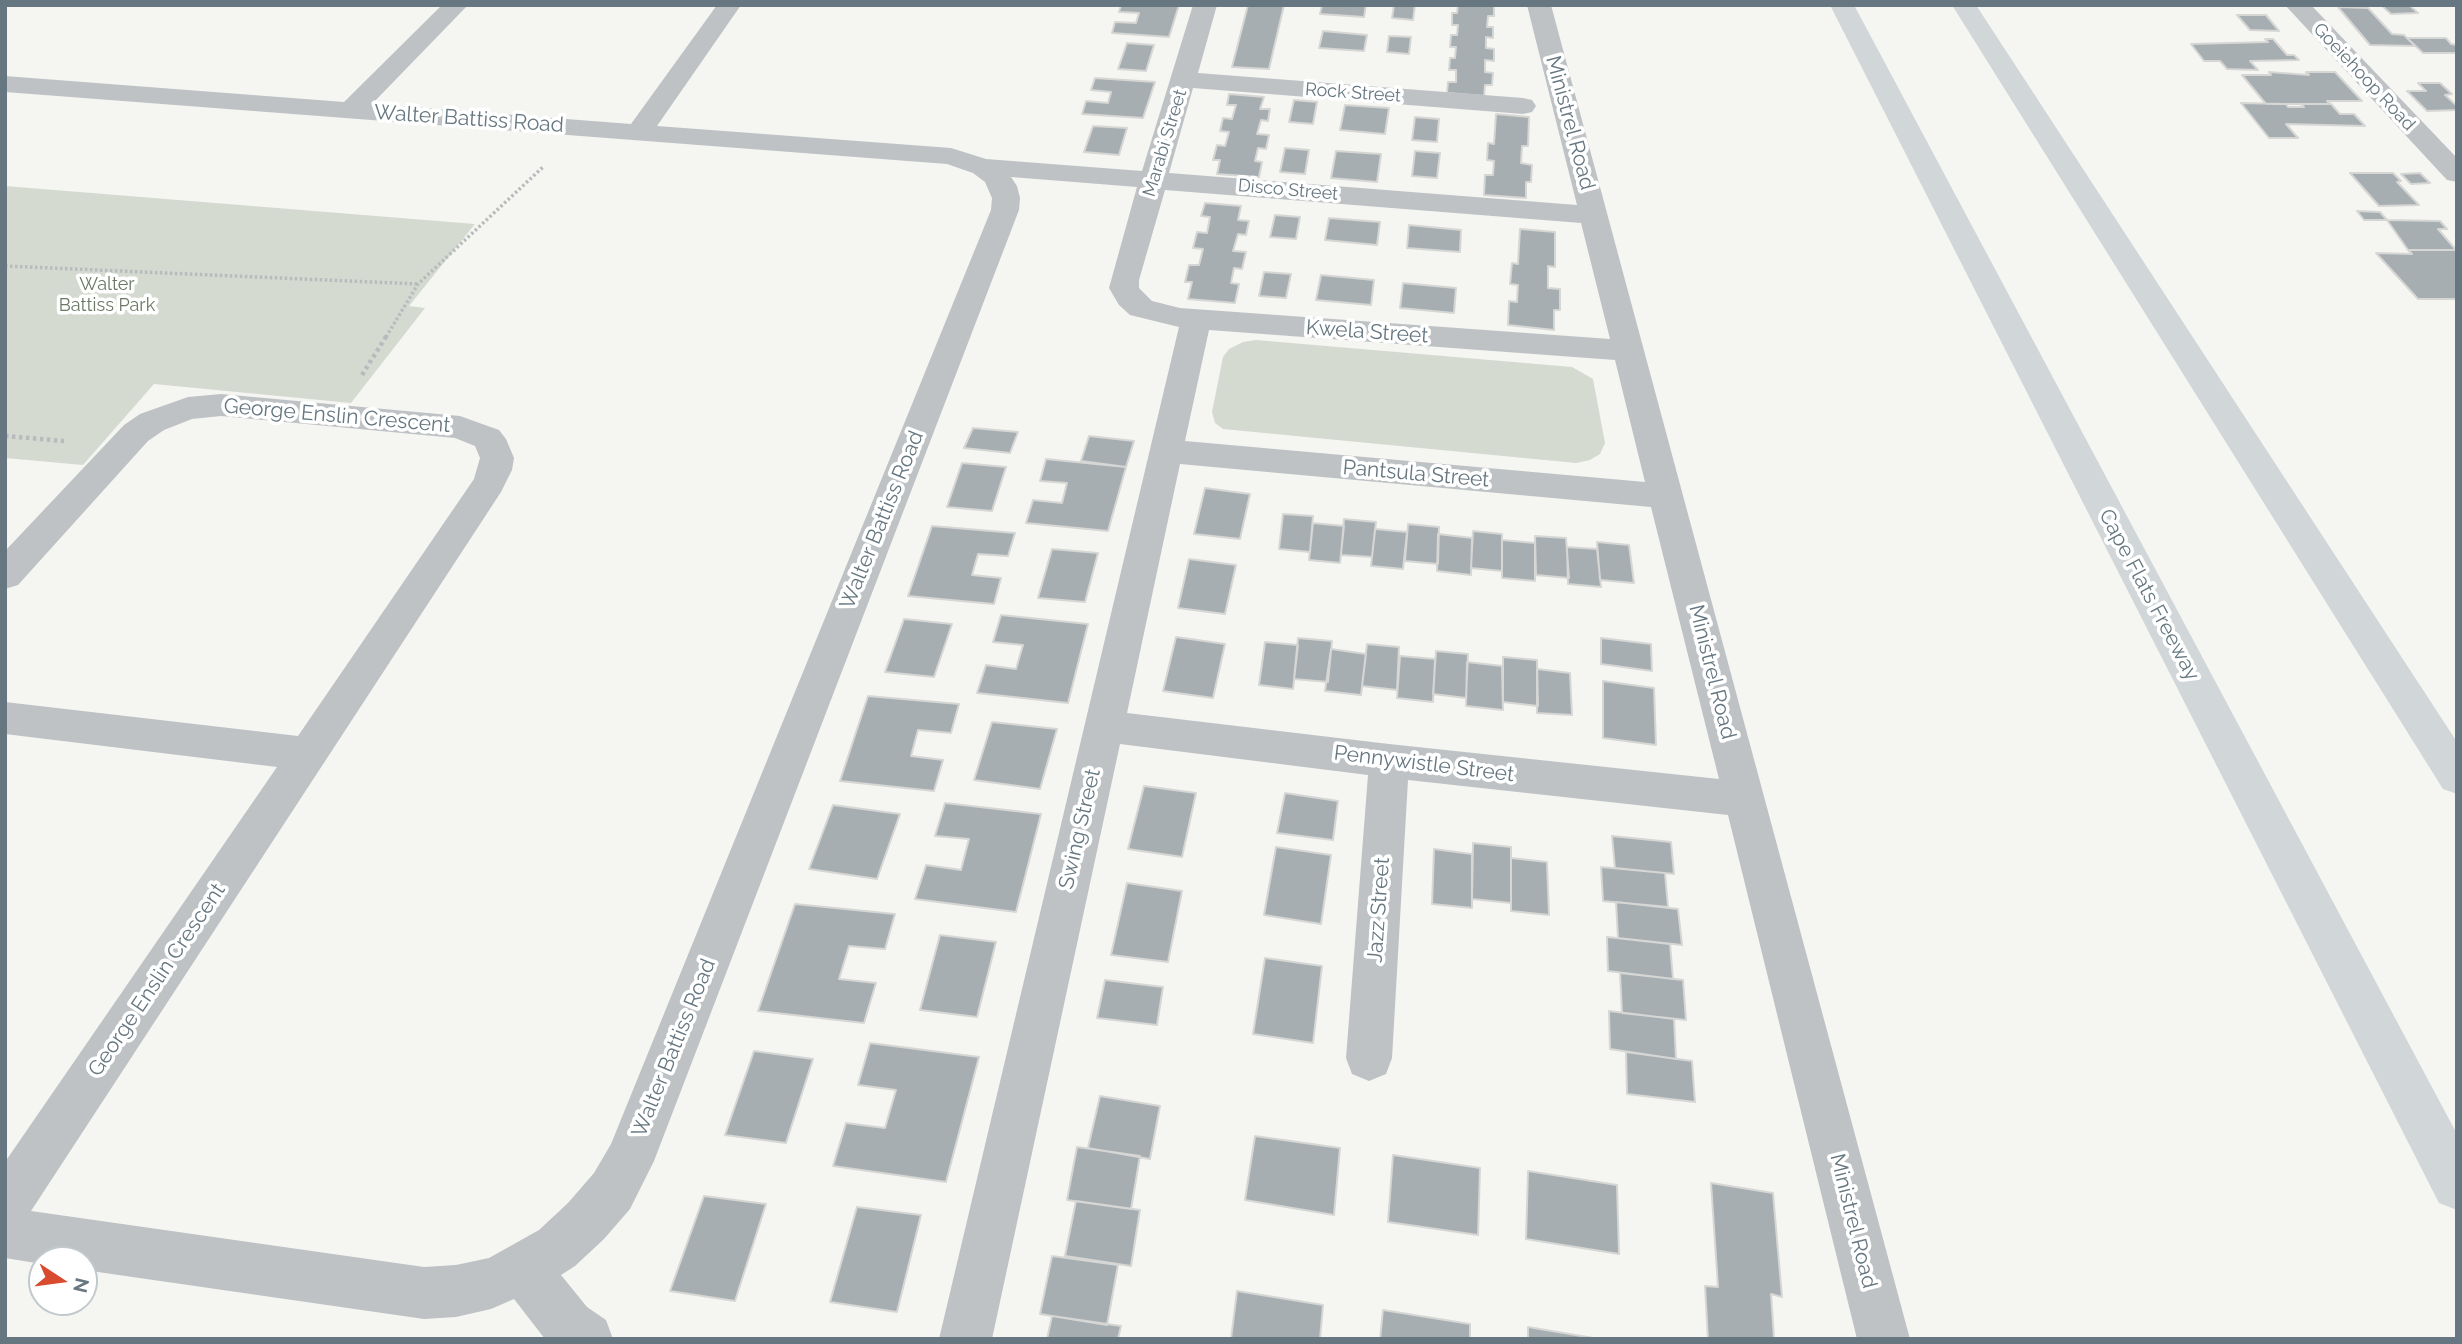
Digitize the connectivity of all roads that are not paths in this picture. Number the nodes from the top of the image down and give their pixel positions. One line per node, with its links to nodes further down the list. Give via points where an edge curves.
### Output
1 (456, 5): 11 (street)
2 (729, 5): 12 (street)
3 (1205, 5): 8 (street, Marabi Street)
4 (1539, 5): 17 (street, Ministrel Road)
5 (1842, 5): 31 (highway, Cape Flats Freeway)
6 (1964, 5): 28 (highway)
7 (2297, 5): 13 (street, Goeiehoop Road)
8 (1184, 80): 10 (street, Rock Street); 16 (street, Marabi Street)
9 (5, 84): 11 (street, Walter Battiss Road)
10 (1523, 106)
11 (351, 110): 12 (street, Walter Battiss Road)
12 (639, 132): 14 (street, Walter Battiss Road, via 951,156)
13 (2444, 148): 15 (street, Goeiehoop Road)
14 (984, 167): 16 (street, Disco Street); 34 (street, Walter Battiss Road, via 1003,186 1005,210 629,1161 586,1222)
15 (2457, 174)
16 (1154, 180): 17 (street, Disco Street); 18 (street, Marabi Street)
17 (1593, 215): 20 (street, Ministrel Road)
18 (1124, 280): 19 (street, Kwela Street, via 1130,298 1141,308)
19 (1196, 319): 20 (street, Kwela Street); 21 (street, Swing Street)
20 (1629, 351): 22 (street, Ministrel Road)
21 (1166, 451): 22 (street, Pantsula Street); 25 (street, Swing Street)
22 (1667, 496): 29 (street, Ministrel Road)
23 (5, 575): 26 (street, George Enslin Crescent, via 123,446 171,413 205,405 460,427 487,438 497,458 489,483)
24 (5, 718): 26 (street)
25 (1103, 726): 27 (street, Pennywistle Street); 36 (street, Swing Street)
26 (308, 754): 32 (street, George Enslin Crescent)
27 (1389, 761): 29 (street, Pennywistle Street); 30 (street, Jazz Street)
28 (2457, 777)
29 (1745, 799): 37 (street, Ministrel Road)
30 (1369, 1058)
31 (2457, 1185)
32 (5, 1206)
33 (5, 1233): 34 (street, Walter Battiss Road, via 424,1293 491,1283)
34 (523, 1269): 35 (street, via 568,1326)
35 (587, 1339)
36 (965, 1339)
37 (1884, 1339)

